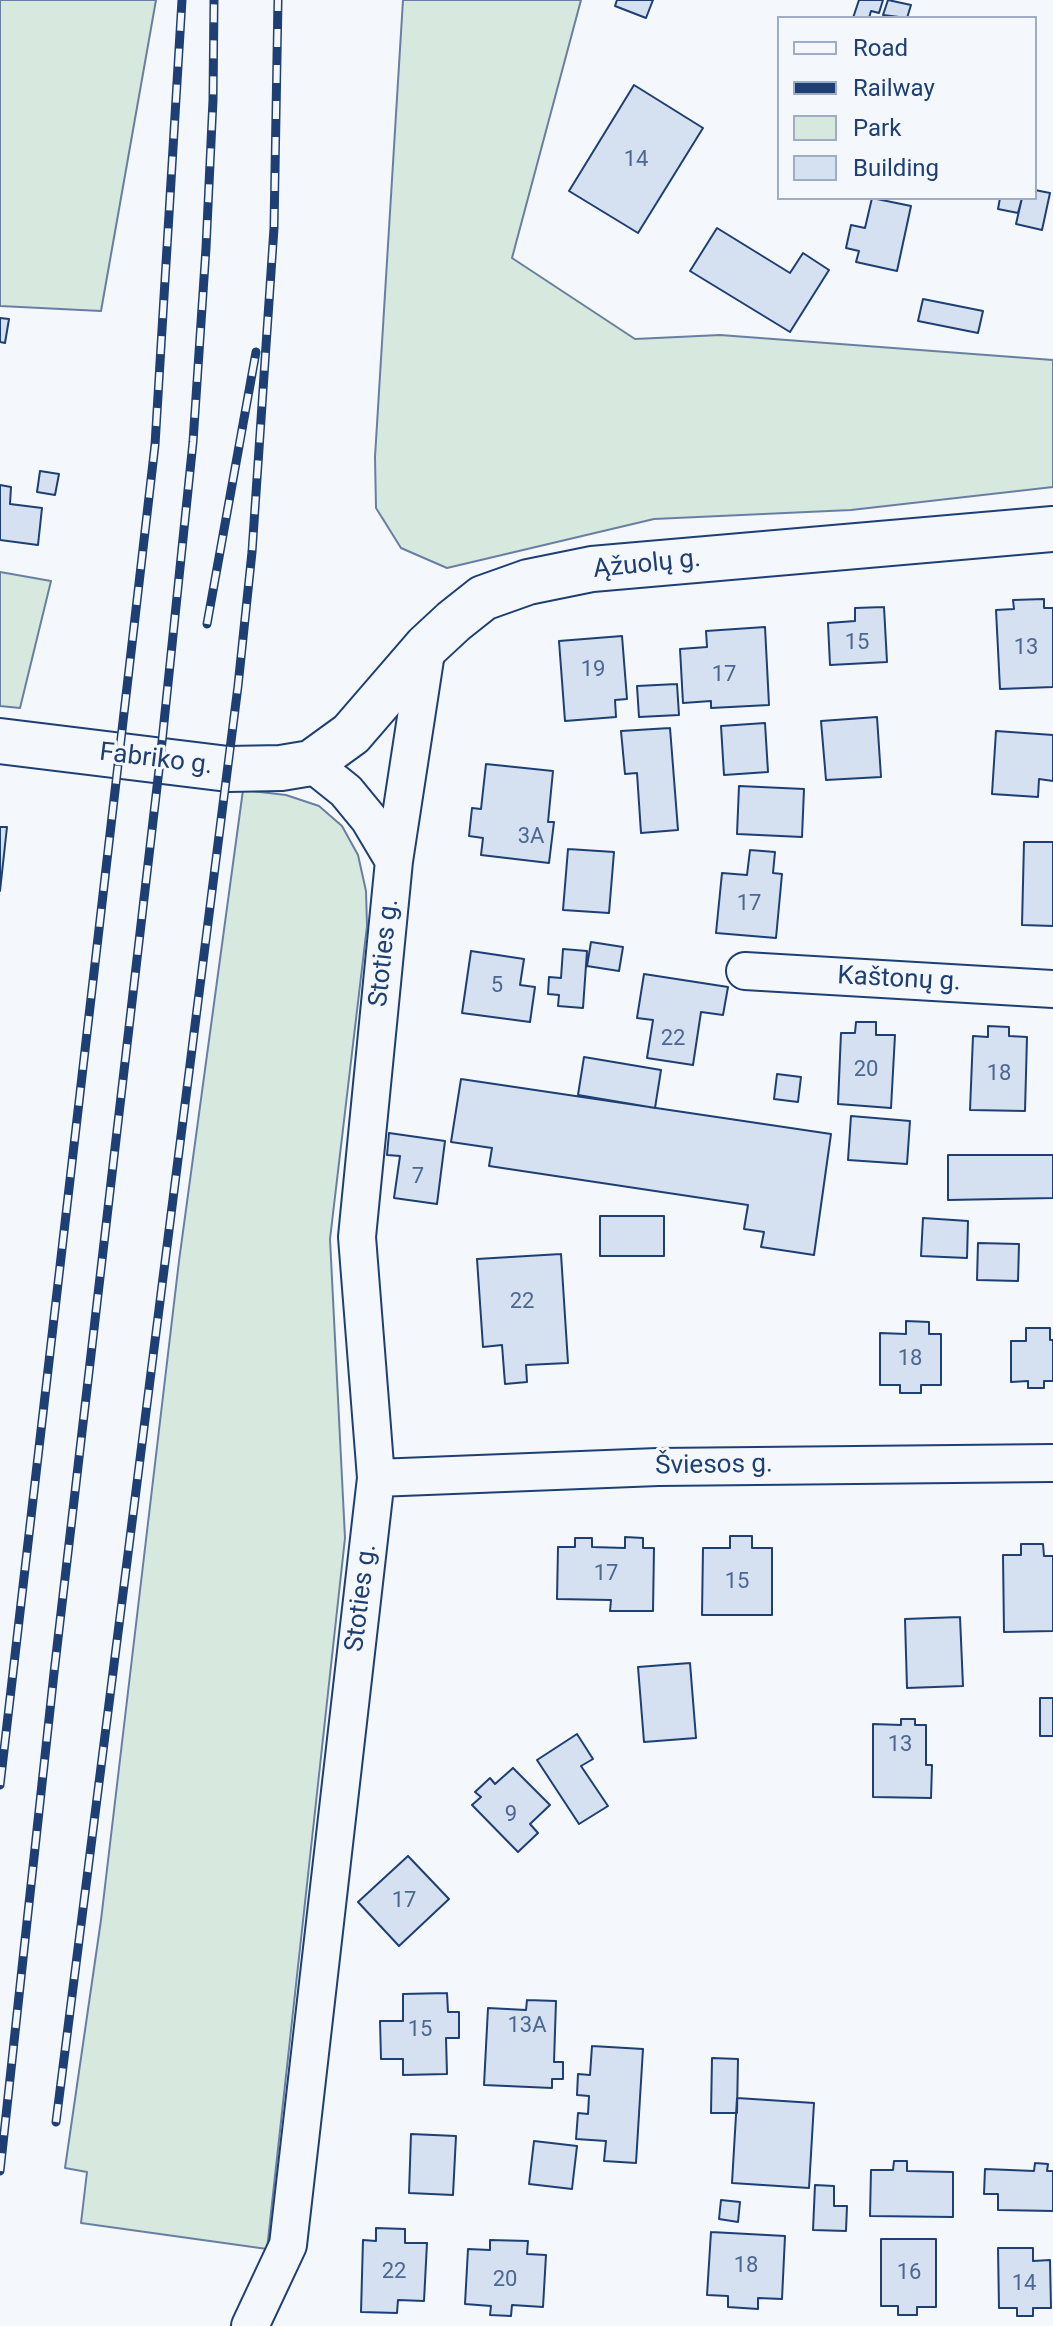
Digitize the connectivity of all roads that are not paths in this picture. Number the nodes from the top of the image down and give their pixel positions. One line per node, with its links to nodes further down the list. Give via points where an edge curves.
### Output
1 (1053, 529): 2 (main road, Ąžuolų g., via 592,569 483,598)
2 (427, 646): 4 (main road, Ąžuolų g., via 351,734); 5 (street, Stoties g.)
3 (0, 741): 4 (main road, Fabriko g., via 228,769)
4 (311, 763): 5 (street, Stoties g., via 346,791)
5 (394, 861): 9 (street, Stoties g., via 357,1237)
6 (745, 971): 7 (street, Kaštonų g.)
7 (1053, 989)
8 (1053, 1463): 9 (street, Šviesos g., via 658,1467)
9 (376, 1478): 10 (street, Stoties g., via 288,2245)
10 (250, 2326)

